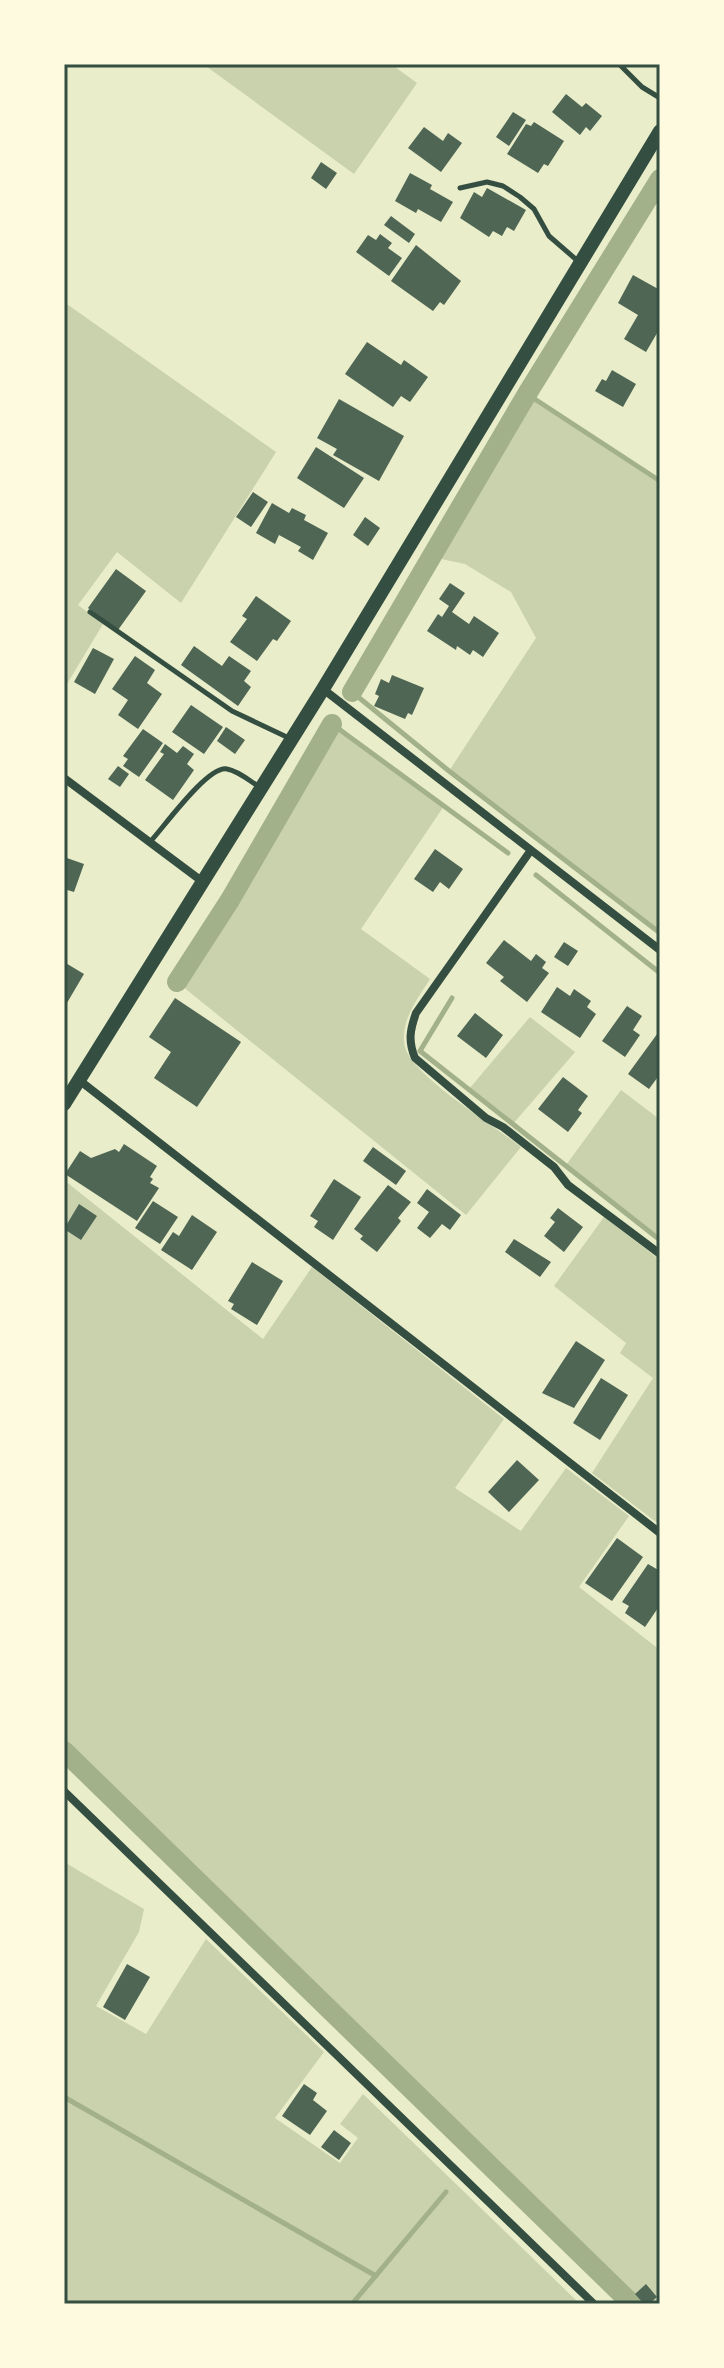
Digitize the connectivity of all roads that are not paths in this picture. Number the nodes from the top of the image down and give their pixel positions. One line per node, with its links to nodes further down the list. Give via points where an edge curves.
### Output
1 (619, 64): 2 (lane)
2 (660, 98)
3 (660, 131): 5 (street)
4 (460, 188): 5 (lane, via 487,182 503,186 534,209 549,236)
5 (580, 262): 7 (street)
6 (90, 612): 8 (lane, via 232,711)
7 (323, 689): 8 (street); 12 (street)
8 (292, 740): 10 (street)
9 (64, 778): 11 (street)
10 (262, 788): 11 (lane, via 227,769 216,769); 13 (street)
11 (150, 842): 13 (street)
12 (531, 850): 14 (street); 17 (street, via 416,1013 409,1044 415,1058 474,1108)
13 (204, 882): 15 (street)
14 (660, 950)
15 (79, 1080): 16 (street); 18 (street)
16 (64, 1104)
17 (660, 1254)
18 (660, 1533)
19 (64, 1791): 20 (street)
20 (594, 2304)

